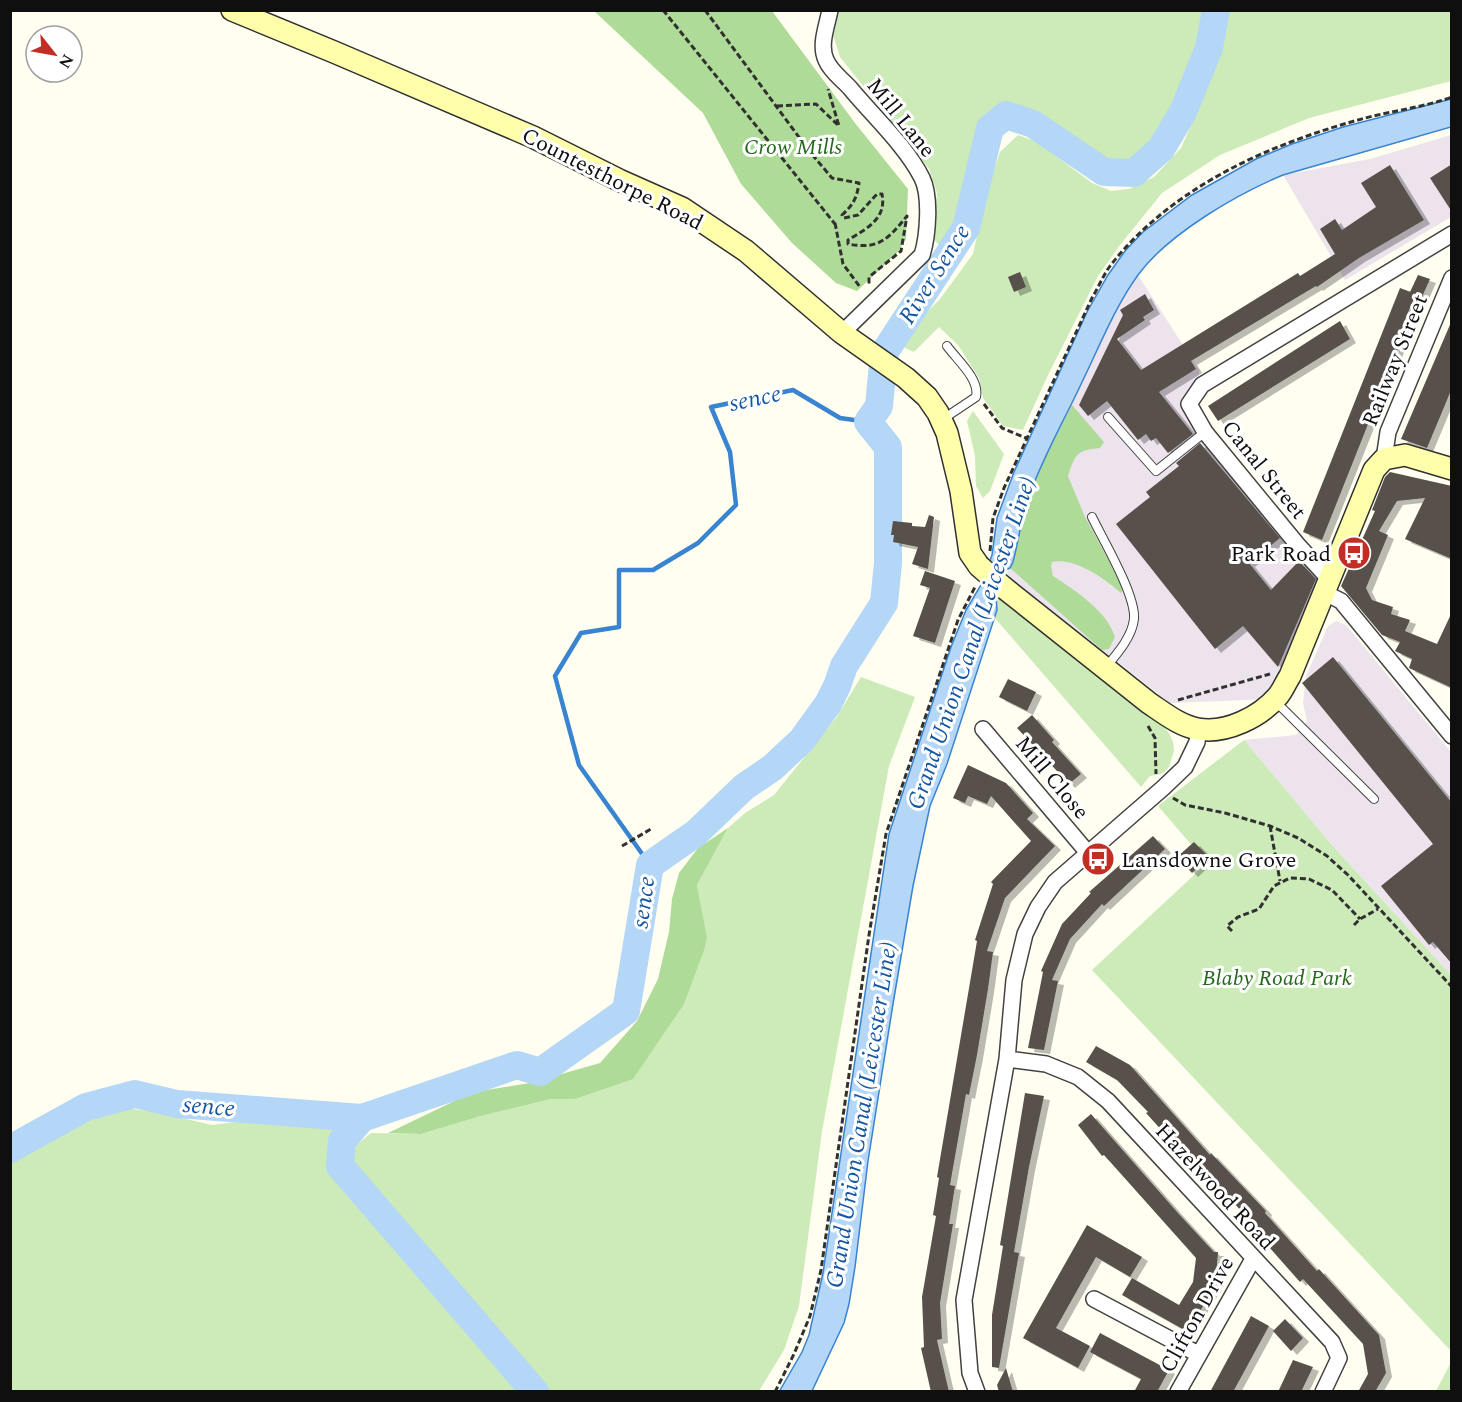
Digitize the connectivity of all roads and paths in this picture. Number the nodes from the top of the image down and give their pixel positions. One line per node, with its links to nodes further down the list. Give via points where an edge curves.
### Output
1 (232, 10): 14 (street, Countesthorpe Road, via 533,137 682,208 746,251)
2 (663, 10): 9 (path)
3 (705, 10): 7 (path)
4 (830, 10): 5 (street, Mill Lane, via 823,43)
5 (832, 71): 7 (path, via 826,84 839,126 816,104); 13 (street, Mill Lane, via 908,156 923,180 927,197 922,255)
6 (1452, 97): 20 (path, via 1359,119 1289,142 1246,160 1165,211 1108,268)
7 (776, 106): 13 (path, via 831,177 859,183 858,194 842,215 844,218 858,215 877,194 882,194 884,204 879,217 848,240 848,244 870,247 882,242 907,216 901,251 869,277)
8 (815, 199): 9 (path)
9 (835, 224): 12 (path, via 843,264)
10 (1452, 234): 19 (street, Canal Street, via 1202,385 1189,404)
11 (1452, 278): 21 (street, Railway Street, via 1389,432)
12 (861, 287)
13 (870, 304): 14 (street, Mill Lane)
14 (842, 333): 18 (street, Countesthorpe Road, via 906,378 927,397)
15 (946, 346): 16 (lane, via 972,378)
16 (976, 397): 18 (lane); 20 (path, via 1002,428)
17 (1108, 417): 19 (lane, via 1156,471)
18 (941, 420): 24 (street, Countesthorpe Road, via 948,433 961,492 970,553)
19 (1205, 432): 25 (street, Canal Street)
20 (1027, 438): 24 (path, via 993,518)
21 (1384, 459): 22 (street, via 1405,455); 25 (street, via 1374,470)
22 (1452, 469)
23 (1092, 517): 27 (lane, via 1126,588 1134,618 1131,630)
24 (982, 567): 27 (street, Countesthorpe Road, bridge); 49 (path, via 957,620 886,834 821,1270 810,1316)
25 (1327, 586): 26 (street); 32 (street, Canal Street)
26 (1294, 667): 28 (street); 29 (path)
27 (1106, 668): 31 (street, Countesthorpe Road, via 1174,720)
28 (1274, 699): 31 (street, via 1241,723); 34 (lane)
29 (1170, 703)
30 (983, 729): 38 (street, Mill Close)
31 (1199, 729): 33 (street, via 1185,766)
32 (1452, 736)
33 (1164, 788): 35 (path, via 1185,805); 38 (street)
34 (1374, 799)
35 (1270, 826): 39 (path); 40 (path, via 1327,855)
36 (651, 829): 37 (path)
37 (622, 846)
38 (1089, 853): 45 (street, via 1055,882 1025,934 1014,980)
39 (1280, 881): 41 (path, via 1299,878 1321,884); 43 (path, via 1258,909 1227,926)
40 (1378, 909): 41 (path); 44 (path)
41 (1360, 919): 42 (path)
42 (1354, 925)
43 (1232, 931)
44 (1452, 987)
45 (1006, 1059): 46 (street, Hazelwood Road, via 1046,1064 1078,1077 1108,1101); 50 (street, via 964,1300 970,1373)
46 (1253, 1259): 48 (street, Clifton Drive); 52 (street, Hazelwood Road, via 1332,1342 1340,1358)
47 (1094, 1299): 48 (street)
48 (1198, 1354): 51 (street, Clifton Drive)
49 (775, 1392)
50 (976, 1392)
51 (1178, 1392)
52 (1323, 1392)

